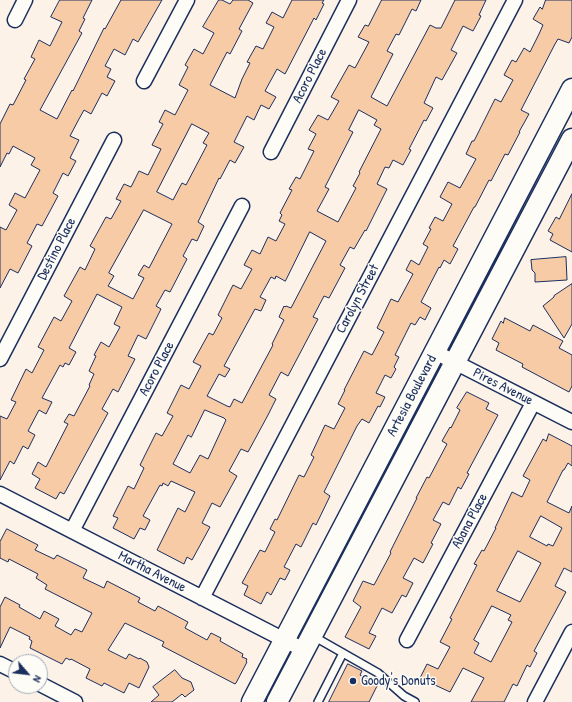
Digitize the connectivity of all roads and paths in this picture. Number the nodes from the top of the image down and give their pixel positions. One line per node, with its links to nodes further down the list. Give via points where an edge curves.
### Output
1 (25, 0): 5 (street)
2 (187, 0): 6 (street)
3 (349, 0): 10 (street, Acoro Place)
4 (514, 0): 19 (street, Carolyn Street)
5 (14, 20)
6 (144, 80)
7 (570, 97): 12 (main road, Artesia Boulevard)
8 (572, 139): 14 (main road, Artesia Boulevard)
9 (114, 140): 13 (street, Destino Place)
10 (271, 152)
11 (242, 206): 18 (street, Acoro Place)
12 (435, 352): 14 (street, Pires Avenue); 21 (main road, Artesia Boulevard)
13 (0, 358)
14 (455, 362): 15 (street, Pires Avenue); 23 (main road, Artesia Boulevard)
15 (533, 402): 16 (street, Pires Avenue); 22 (street, Abana Place)
16 (572, 422)
17 (0, 494): 18 (street, Martha Avenue)
18 (72, 531): 19 (street, Martha Avenue)
19 (202, 598): 21 (street, Martha Avenue)
20 (572, 632): 31 (street)
21 (284, 640): 23 (street, Martha Avenue); 27 (main road, Artesia Boulevard)
22 (407, 640)
23 (308, 643): 24 (lane); 28 (main road, Artesia Boulevard)
24 (344, 653): 29 (lane); 30 (lane, via 378,673 404,696)
25 (48, 688): 26 (street)
26 (75, 702)
27 (252, 702)
28 (277, 702)
29 (318, 702)
30 (415, 702)
31 (535, 702)

